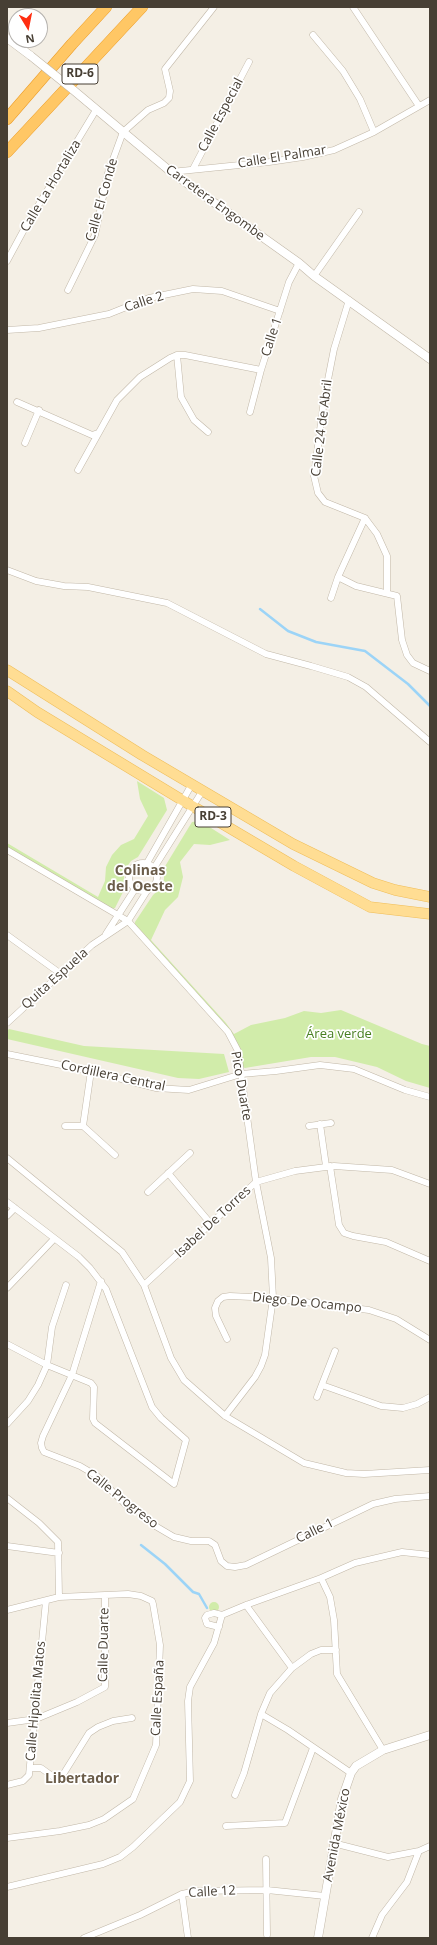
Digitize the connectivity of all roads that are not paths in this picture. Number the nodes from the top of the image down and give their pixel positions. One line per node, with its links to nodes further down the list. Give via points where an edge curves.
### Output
1 (106, 7): 7 (highway, RD-6)
2 (142, 7): 16 (highway, RD-6)
3 (214, 7): 14 (street, via 165,69 169,98 148,110)
4 (353, 7): 10 (street)
5 (313, 35): 15 (street, via 343,71 360,99)
6 (7, 38): 11 (street, Carretera Engombe, bridge)
7 (72, 44): 12 (highway); 13 (highway, RD-6)
8 (249, 62): 19 (street, Calle Especial)
9 (430, 100): 10 (street, Calle El Palmar)
10 (419, 106): 15 (street, Calle El Palmar)
11 (96, 110): 14 (street, Carretera Engombe); 22 (street, Calle La Hortaliza)
12 (7, 112)
13 (7, 119)
14 (124, 132): 20 (street, Carretera Engombe); 25 (street, Calle El Conde, via 108,173 95,234)
15 (374, 132): 19 (street, Calle El Palmar, via 334,150 303,157)
16 (18, 140): 17 (highway, RD-6); 18 (highway)
17 (7, 152)
18 (7, 155)
19 (193, 169): 20 (street, Calle El Palmar)
20 (171, 172): 23 (street, Carretera Engombe)
21 (359, 212): 24 (street)
22 (7, 262)
23 (299, 263): 24 (street, Carretera Engombe); 27 (street, Calle 1, via 288,282)
24 (314, 276): 26 (street, Carretera Engombe)
25 (68, 290)
26 (349, 300): 30 (street, Carretera Engombe); 39 (street, Calle 24 de Abril, via 332,356 314,476 318,493 325,502)
27 (280, 311): 28 (street, Calle 2, via 222,291 193,289 149,298 109,314 39,328); 31 (street, Calle 1)
28 (7, 330)
29 (177, 355): 31 (street); 35 (street, via 181,397 194,420); 36 (street, via 140,377 127,388)
30 (430, 360)
31 (261, 370): 34 (street, Calle 1)
32 (17, 402): 33 (street)
33 (39, 410): 36 (street, via 92,435); 37 (street)
34 (250, 412)
35 (208, 432)
36 (98, 433): 38 (street)
37 (25, 443)
38 (78, 470)
39 (365, 518): 41 (street); 42 (street, via 377,534 387,556)
40 (7, 570): 47 (street, via 36,581 88,587 167,603 266,654 318,668 366,687)
41 (338, 577): 42 (street, via 356,586); 43 (street)
42 (387, 593): 45 (street, via 397,596 402,640 407,655 412,663)
43 (331, 598)
44 (7, 670): 48 (main road, RD-3)
45 (430, 671)
46 (7, 691): 50 (main road, RD-3)
47 (430, 742)
48 (192, 784): 49 (main road, RD-3); 50 (street)
49 (203, 790): 51 (street); 57 (main road, RD-3, via 293,844 373,883)
50 (182, 800): 51 (main road, RD-3); 53 (street)
51 (194, 806): 54 (street); 58 (main road, RD-3, via 294,866 370,907)
52 (7, 850): 59 (street, Pico Duarte)
53 (147, 863): 54 (street); 55 (street, via 138,864 130,873 130,882)
54 (154, 868): 56 (street, via 157,881 152,889)
55 (135, 888): 56 (street, via 138,891); 59 (street)
56 (147, 891): 60 (street)
57 (430, 897)
58 (430, 914)
59 (117, 915): 60 (street, Pico Duarte); 62 (street)
60 (128, 921): 62 (street); 67 (street, Pico Duarte, via 228,1032 238,1051)
61 (7, 935): 63 (street)
62 (105, 936): 63 (street, Quita Espuela)
63 (61, 974): 64 (street, Quita Espuela)
64 (8, 1021)
65 (7, 1054): 66 (street, Cordillera Central)
66 (91, 1071): 67 (street, Cordillera Central, via 156,1088 189,1090); 72 (street)
67 (241, 1074): 68 (street, Cordillera Central, via 320,1065 354,1070); 79 (street, Pico Duarte)
68 (430, 1097)
69 (331, 1123): 70 (street)
70 (320, 1124): 73 (street); 77 (street)
71 (66, 1126): 72 (street)
72 (83, 1126): 75 (street)
73 (309, 1126)
74 (190, 1153): 78 (street)
75 (116, 1155)
76 (7, 1158): 90 (street, via 113,1243)
77 (328, 1166): 79 (street, Isabel De Torres, via 296,1171); 80 (street, Isabel De Torres, via 392,1170); 87 (street, via 339,1224 344,1233 386,1242)
78 (168, 1173): 81 (street); 85 (street)
79 (256, 1182): 85 (street, Isabel De Torres); 92 (street, Pico Duarte, via 271,1258)
80 (430, 1184)
81 (148, 1192)
82 (7, 1202): 83 (street)
83 (14, 1208): 84 (street); 86 (street)
84 (7, 1216)
85 (211, 1224): 90 (street, Isabel De Torres)
86 (54, 1239): 88 (street, via 79,1257); 91 (street)
87 (430, 1260)
88 (101, 1281): 98 (street, Calle Progreso); 98 (street, via 152,1407 186,1440 174,1484 98,1427 93,1419 93,1384)
89 (66, 1285): 97 (street, via 52,1327)
90 (144, 1285): 102 (street, via 171,1358 184,1380)
91 (7, 1288)
92 (273, 1298): 93 (street, Diego De Ocampo, via 230,1296 218,1301 215,1308 216,1316); 94 (street, Diego De Ocampo, via 369,1310 396,1319); 102 (street, Pico Duarte, via 266,1355 262,1366)
93 (227, 1339)
94 (430, 1340)
95 (7, 1344): 97 (street)
96 (335, 1351): 99 (street)
97 (47, 1365): 98 (street); 103 (street, via 28,1401)
98 (72, 1375): 107 (street, Calle Progreso, via 43,1436 41,1444 44,1452 80,1466 97,1476 125,1504 174,1537 190,1541 209,1540)
99 (322, 1385): 100 (street); 101 (street, via 381,1406 403,1408)
100 (317, 1397)
101 (430, 1397)
102 (225, 1416): 104 (street, via 304,1463 346,1473 364,1474)
103 (7, 1424)
104 (430, 1470)
105 (430, 1496): 107 (street, Calle 1, via 373,1504 246,1565 227,1566 221,1561)
106 (7, 1498): 109 (street, via 58,1542)
107 (214, 1545)
108 (7, 1546): 109 (street)
109 (59, 1553): 113 (street)
110 (428, 1556): 111 (street, via 402,1552 355,1563)
111 (321, 1578): 115 (street); 119 (street, via 331,1605)
112 (105, 1595): 113 (street, Calle España); 123 (street, Calle Duarte, via 105,1687); 133 (street, Calle España, via 128,1594 152,1601 160,1645 156,1745 136,1796 120,1810 88,1825)
113 (59, 1597): 114 (street, Calle España)
114 (46, 1601): 116 (street, Calle España); 123 (street, Calle Hipolita Matos)
115 (246, 1605): 117 (street); 120 (street)
116 (7, 1610)
117 (222, 1615): 118 (street); 118 (street, via 214,1613 205,1618 207,1624)
118 (219, 1627): 138 (street, via 214,1644 190,1687 190,1781 180,1802 133,1847 120,1856 103,1864)
119 (336, 1650): 120 (street, via 321,1650 311,1654); 127 (street, via 337,1674)
120 (292, 1668): 121 (street, via 270,1693)
121 (261, 1714): 126 (street); 131 (street)
122 (132, 1718): 128 (street, via 98,1726 89,1733 59,1781 41,1768)
123 (36, 1719): 124 (street, Calle Duarte); 128 (street, Calle Hipolita Matos)
124 (7, 1723)
125 (430, 1734): 127 (street, Avenida México)
126 (313, 1748): 129 (street); 132 (street, via 285,1823)
127 (383, 1750): 129 (street, Avenida México, via 356,1766)
128 (30, 1768): 130 (street, Calle Hipolita Matos, via 26,1779)
129 (351, 1773): 134 (street, Avenida México, via 342,1799)
130 (7, 1785)
131 (235, 1795)
132 (226, 1826)
133 (7, 1838)
134 (333, 1843): 136 (street, via 388,1857); 141 (street, Avenida México)
135 (430, 1846): 136 (street)
136 (419, 1851): 146 (street, via 407,1882 382,1915)
137 (266, 1859): 139 (street)
138 (7, 1887)
139 (267, 1890): 140 (street, Calle 12, via 196,1891); 141 (street, Calle 12); 142 (street)
140 (182, 1894): 143 (street, Calle 12, via 121,1924); 144 (street)
141 (326, 1896): 145 (street, Avenida México)
142 (267, 1935)
143 (84, 1938)
144 (188, 1938)
145 (318, 1938)
146 (372, 1938)

